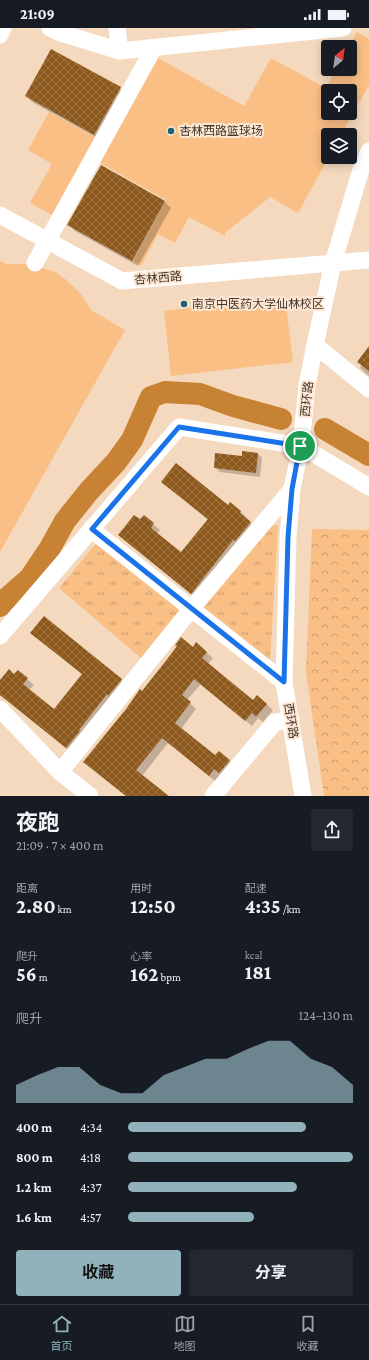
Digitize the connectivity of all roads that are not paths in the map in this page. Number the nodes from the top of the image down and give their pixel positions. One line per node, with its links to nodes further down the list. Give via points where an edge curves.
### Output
1 (3, 28): 5 (lane)
2 (50, 28): 7 (lane)
3 (118, 28): 7 (lane)
4 (343, 28): 6 (lane)
5 (0, 35)
6 (148, 48): 7 (lane); 11 (lane, via 150,55)
7 (120, 51)
8 (369, 150): 9 (lane, 西环路)
9 (365, 177): 14 (lane, 西环路)
10 (0, 215): 11 (lane, 杏林西路)
11 (48, 241): 13 (lane); 14 (lane, 杏林西路, via 122,281)
12 (369, 260): 14 (lane, 杏林西路)
13 (35, 263)
14 (333, 263): 15 (lane, 西环路)
15 (314, 345): 16 (lane); 17 (lane, 西环路)
16 (369, 389)
17 (300, 446): 18 (lane); 19 (lane, 西环路); 20 (lane, via 179,427)
18 (369, 487)
19 (292, 489): 21 (lane); 23 (lane, 西环路, via 288,537)
20 (92, 529): 21 (lane); 22 (lane)
21 (192, 608): 23 (lane); 26 (lane)
22 (0, 636)
23 (284, 682): 25 (lane, 西环路)
24 (0, 709): 26 (lane)
25 (291, 720): 28 (lane, via 275,722); 29 (lane, 西环路)
26 (60, 772): 27 (lane)
27 (90, 796)
28 (213, 796)
29 (303, 796)

